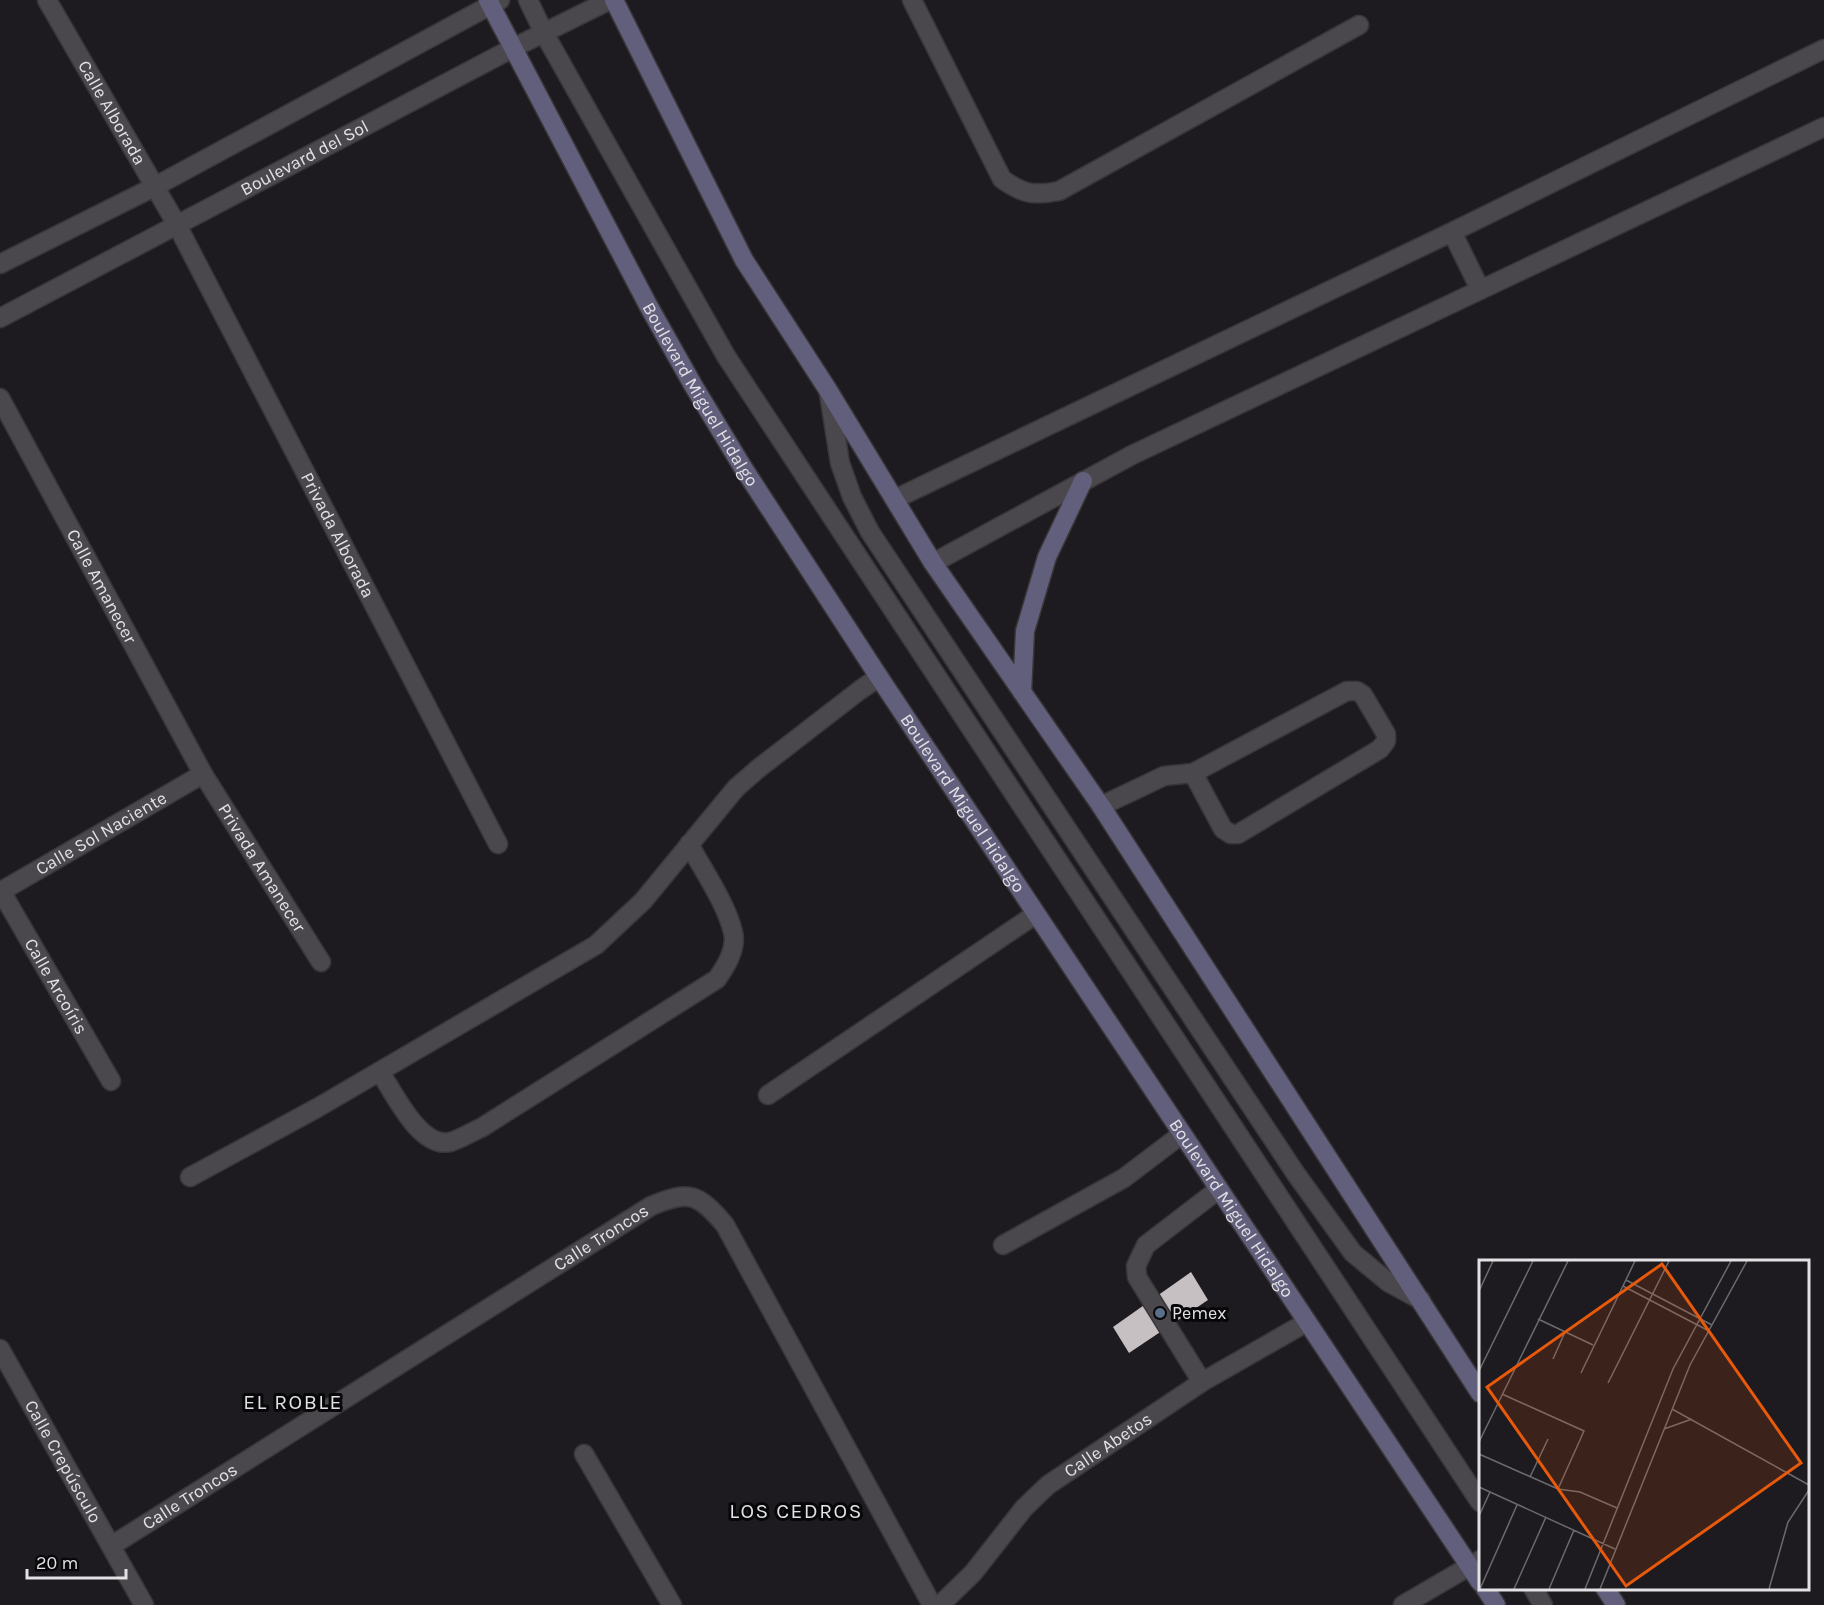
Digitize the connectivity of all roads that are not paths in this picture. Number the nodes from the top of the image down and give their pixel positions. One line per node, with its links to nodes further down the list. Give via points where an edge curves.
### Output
1 (47, 0): 11 (street, Calle Alborada)
2 (528, 0): 7 (street)
3 (612, 0): 7 (street, Boulevard del Sol); 17 (main road, via 744,260)
4 (912, 0): 6 (street, via 1002,179 1036,195 1059,191)
5 (493, 2): 8 (main road, Boulevard Miguel Hidalgo); 11 (street)
6 (1359, 25)
7 (544, 33): 8 (street, Boulevard del Sol); 45 (street, via 726,356)
8 (513, 48): 12 (street, Boulevard del Sol); 22 (main road, Boulevard Miguel Hidalgo, via 693,386)
9 (1824, 49): 13 (street)
10 (1824, 128): 15 (street)
11 (154, 186): 12 (street, Calle Alborada); 14 (street)
12 (177, 225): 16 (street, Boulevard del Sol); 27 (street, Privada Alborada)
13 (1452, 232): 15 (street); 20 (street)
14 (0, 264)
15 (1480, 289): 19 (street)
16 (0, 318)
17 (828, 390): 20 (main road); 39 (street, via 840,463 870,532 1296,1174 1353,1253 1388,1282)
18 (0, 398): 25 (street, Calle Amanecer)
19 (1083, 481): 21 (street); 23 (main road, via 1047,556 1025,631)
20 (895, 499): 21 (main road)
21 (933, 563): 23 (main road)
22 (879, 677): 28 (street, via 736,788); 30 (main road, Boulevard Miguel Hidalgo)
23 (1022, 692): 26 (main road)
24 (1193, 773): 24 (street, via 1347,691 1363,695 1386,734 1380,749 1238,834 1223,829); 26 (street, via 1164,776)
25 (203, 774): 29 (street, Calle Sol Naciente); 31 (street, Privada Amanecer)
26 (1101, 806): 39 (main road)
27 (498, 844)
28 (689, 844): 32 (street, via 643,901 596,945); 32 (street, via 733,933 730,959 717,979 481,1128 450,1142 437,1141 417,1128)
29 (0, 891): 33 (street, Calle Arcoíris)
30 (1036, 914): 34 (street); 35 (main road, Boulevard Miguel Hidalgo)
31 (321, 962)
32 (380, 1072): 36 (street)
33 (111, 1081)
34 (768, 1095)
35 (1182, 1134): 37 (main road, Boulevard Miguel Hidalgo); 38 (street, via 1124,1178)
36 (190, 1177)
37 (1219, 1189): 40 (main road, Boulevard Miguel Hidalgo); 42 (street, via 1146,1245 1136,1266 1137,1277)
38 (1003, 1245)
39 (1421, 1300): 43 (main road)
40 (1307, 1322): 42 (street, Calle Abetos); 47 (main road, Boulevard Miguel Hidalgo)
41 (0, 1348): 46 (street, Calle Crepúsculo)
42 (1202, 1382): 54 (street, Calle Abetos, via 1048,1485 1024,1508 973,1574)
43 (1479, 1391)
44 (585, 1454): 52 (street)
45 (1479, 1500)
46 (111, 1546): 51 (street, Calle Crepúsculo); 53 (street, Calle Troncos, via 651,1206 674,1196 688,1196 711,1208 725,1226)
47 (1477, 1570): 55 (street)
48 (1486, 1590): 56 (main road)
49 (1534, 1590): 57 (street)
50 (1606, 1590): 58 (main road)
51 (144, 1605)
52 (672, 1605)
53 (932, 1605)
54 (940, 1605)
55 (1403, 1605)
56 (1496, 1605)
57 (1543, 1605)
58 (1616, 1605)

